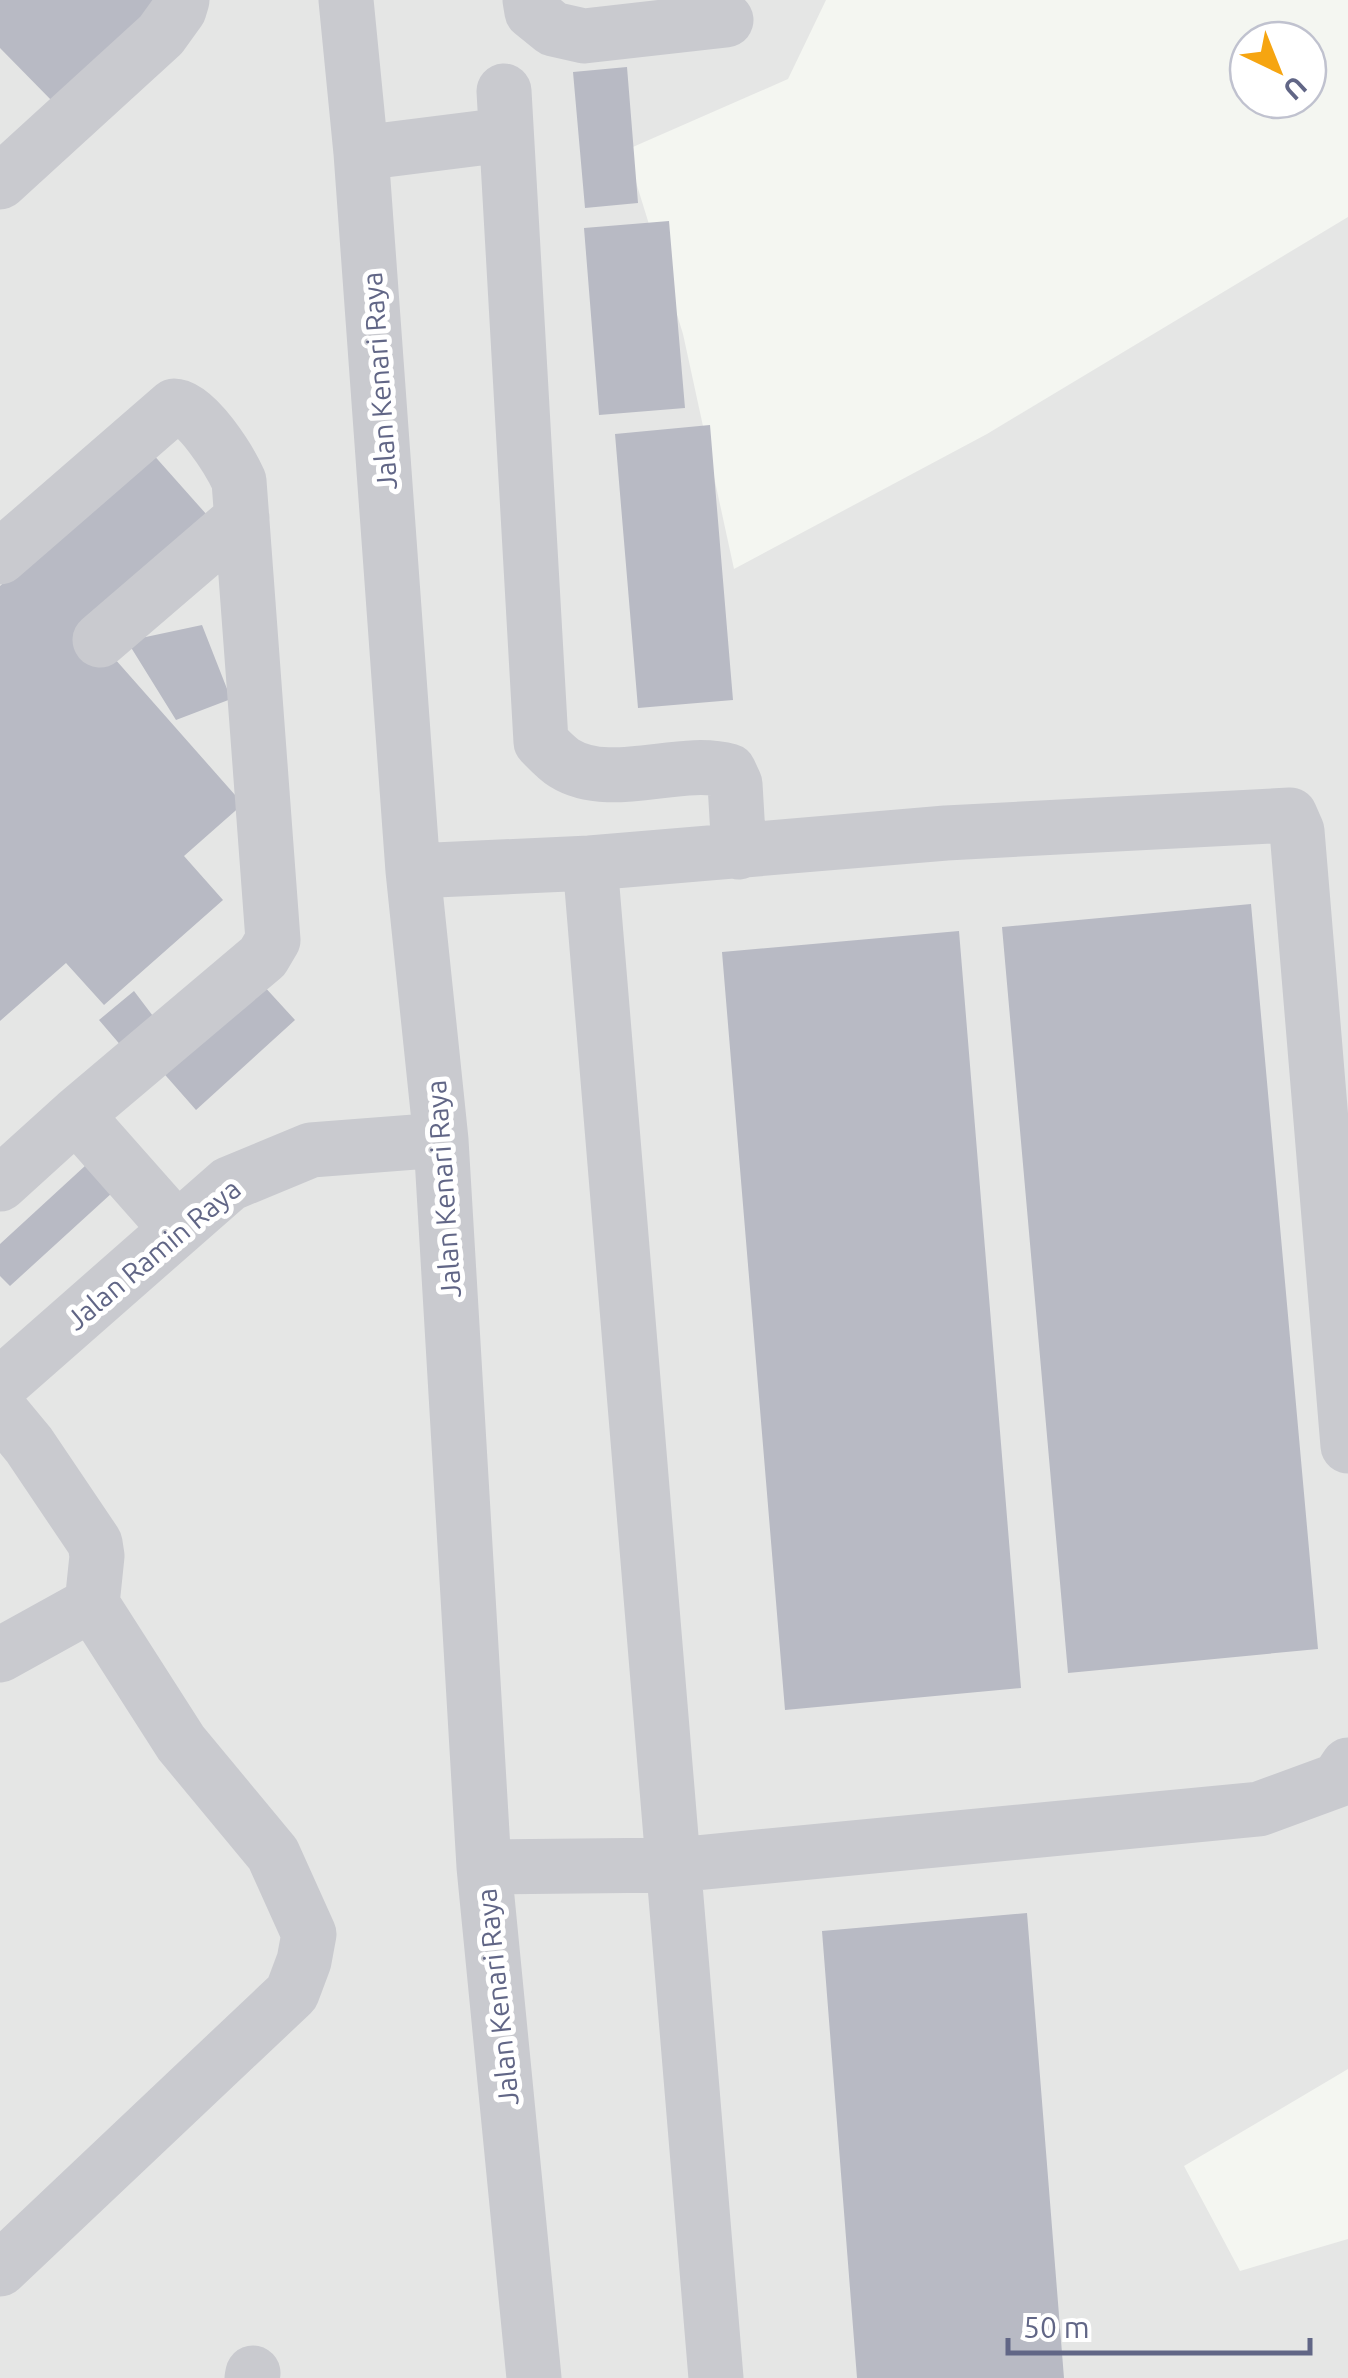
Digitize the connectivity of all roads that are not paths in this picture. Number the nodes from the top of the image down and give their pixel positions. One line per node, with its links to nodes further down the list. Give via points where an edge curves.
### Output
1 (182, 0): 6 (street, via 160,35)
2 (346, 0): 5 (street, Jalan Kenari Raya)
3 (530, 0): 4 (street, via 532,12 553,29 584,36)
4 (726, 20)
5 (361, 153): 10 (street, via 504,113 541,742 565,764 596,774 729,771 736,784); 12 (street, Jalan Kenari Raya)
6 (0, 182)
7 (242, 518): 8 (street, via 239,481 228,458 187,409 174,406); 9 (street); 13 (street, via 273,940 263,957)
8 (0, 557)
9 (100, 640)
10 (739, 852): 11 (street); 19 (street, via 946,833 1290,815 1297,831)
11 (590, 863): 12 (street); 23 (street)
12 (413, 871): 14 (street, Jalan Kenari Raya)
13 (76, 1115): 15 (street); 16 (street)
14 (441, 1140): 16 (street, Jalan Ramin Raya, via 311,1150 229,1184); 24 (street, Jalan Kenari Raya)
15 (0, 1184)
16 (176, 1228): 17 (street, Jalan Ramin Raya)
17 (0, 1385)
18 (0, 1410): 20 (street, via 95,1543)
19 (1348, 1446)
20 (92, 1604): 21 (street); 25 (street, via 181,1743 272,1854 309,1934 292,1993)
21 (0, 1655)
22 (1348, 1765): 23 (street, via 1338,1780 1259,1809)
23 (675, 1865): 24 (street); 27 (street)
24 (484, 1868): 26 (street, Jalan Kenari Raya)
25 (0, 2269)
26 (534, 2378)
27 (716, 2378)

